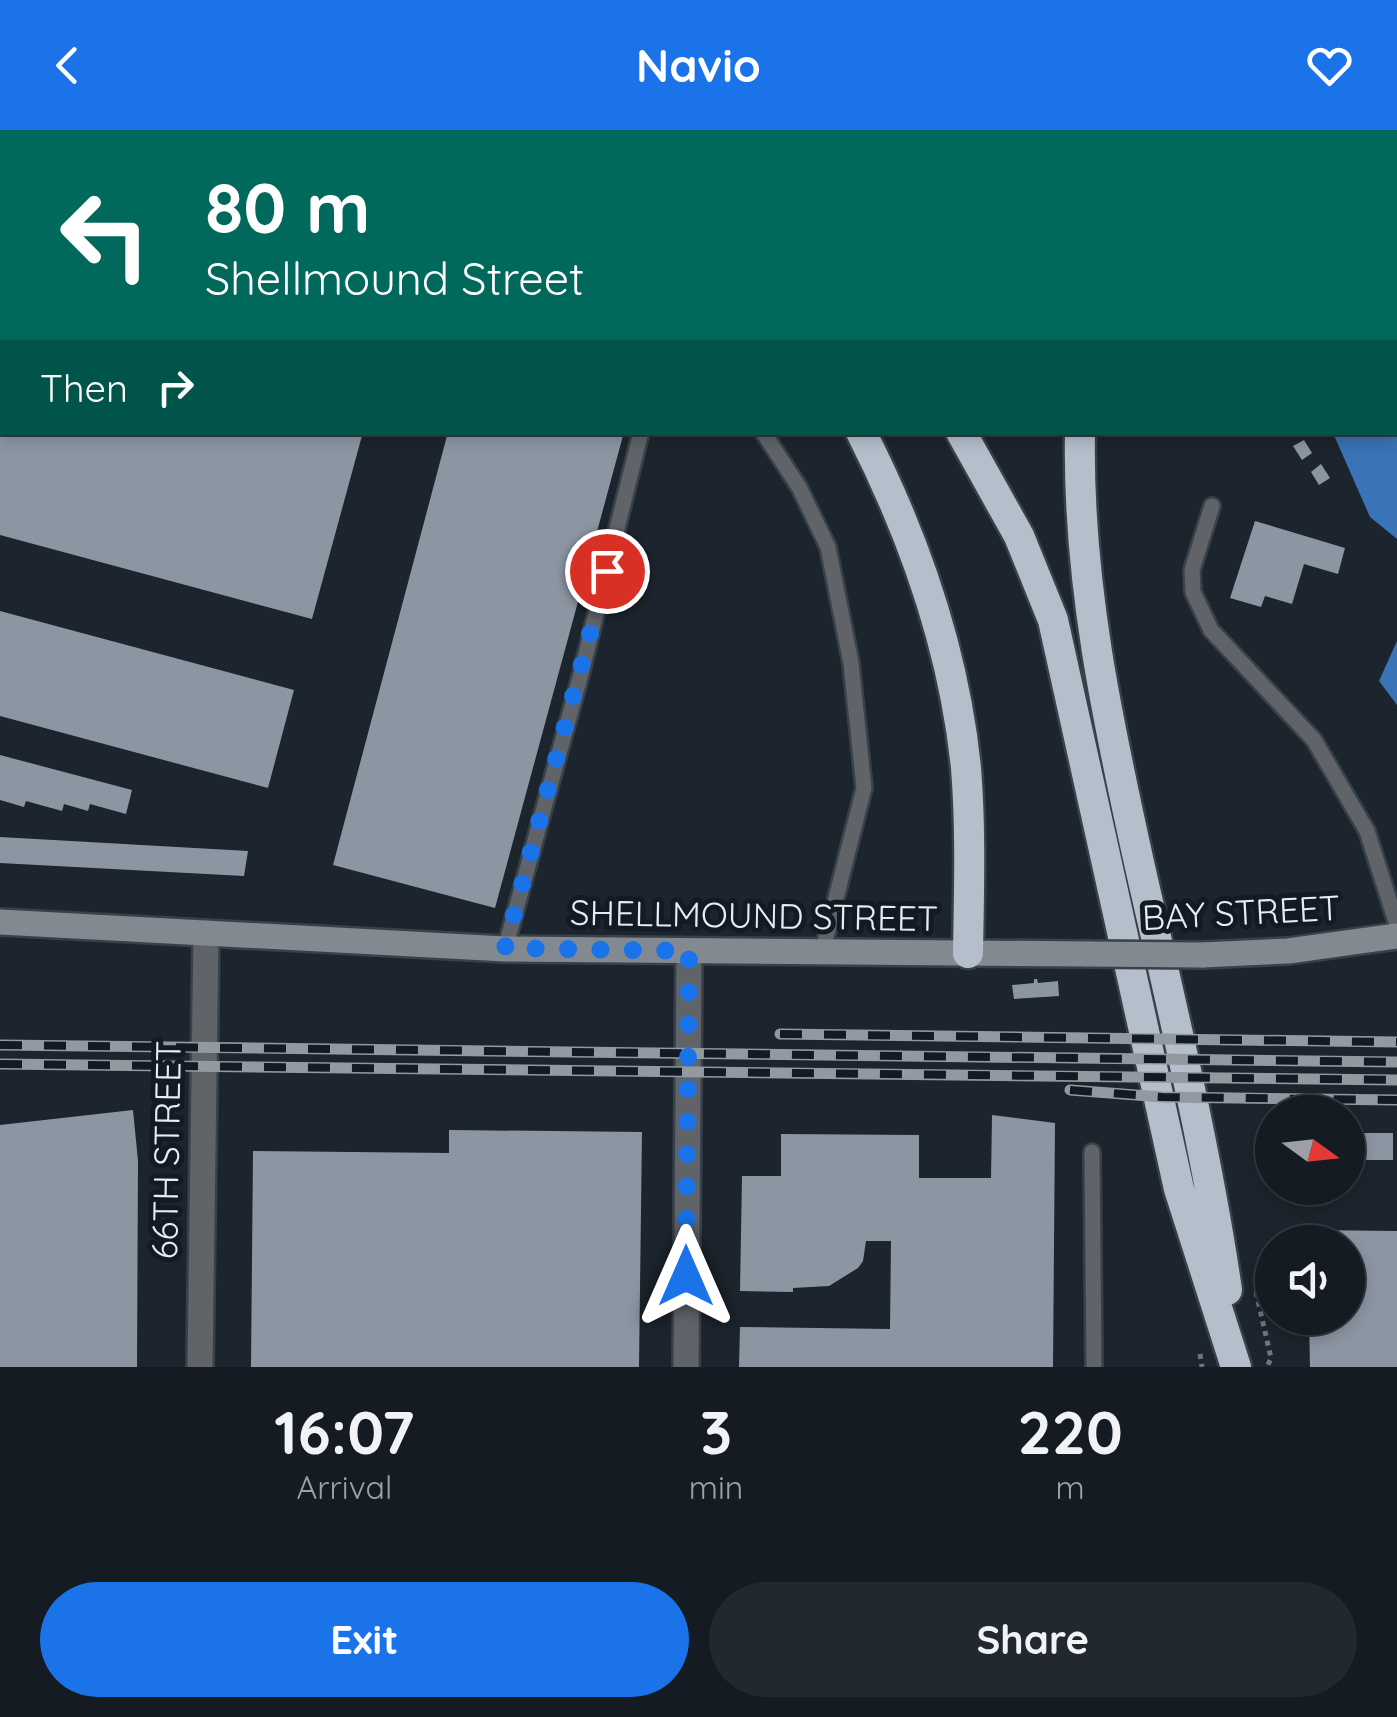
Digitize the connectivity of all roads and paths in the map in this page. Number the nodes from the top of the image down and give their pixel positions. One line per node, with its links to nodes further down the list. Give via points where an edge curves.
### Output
1 (640, 435): 15 (lane)
2 (766, 435): 17 (lane, via 828,547 851,662 864,788)
3 (862, 435): 18 (highway, via 924,576 954,688 969,819)
4 (942, 435): 10 (highway, via 1016,569)
5 (963, 435): 10 (highway, via 1042,590)
6 (1080, 435): 9 (highway)
7 (1093, 435): 9 (highway, via 1086,521)
8 (1212, 506): 12 (lane, via 1192,570 1193,592 1211,630 1314,740 1367,832)
9 (1095, 644): 24 (highway, via 1211,1182)
10 (1096, 816): 24 (highway, via 1179,1189)
11 (0, 922): 13 (street, SHELLMOUND STREET)
12 (1397, 925)
13 (206, 934): 15 (street, SHELLMOUND STREET); 21 (street, 66TH STREET)
14 (1397, 936): 19 (street, BAY STREET, bridge, via 1288,951)
15 (505, 948): 16 (street, SHELLMOUND STREET)
16 (689, 951): 17 (street, SHELLMOUND STREET); 22 (street)
17 (822, 952): 18 (street, SHELLMOUND STREET)
18 (968, 953): 19 (street, SHELLMOUND STREET)
19 (1088, 954)
20 (1092, 1152): 23 (lane)
21 (200, 1367)
22 (686, 1367)
23 (1094, 1367)
24 (1237, 1367)

